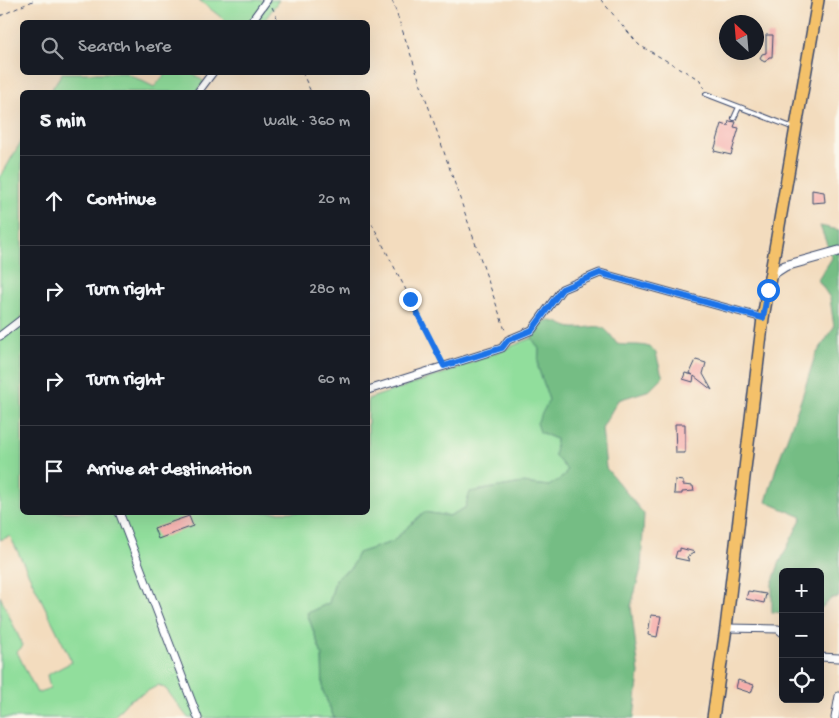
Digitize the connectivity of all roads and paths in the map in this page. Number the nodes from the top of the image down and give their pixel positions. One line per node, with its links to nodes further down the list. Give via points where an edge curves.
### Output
1 (35, 0): 7 (path)
2 (267, 0): 8 (street)
3 (392, 0): 24 (path)
4 (601, 0): 14 (path, via 639,45 700,80)
5 (818, 0): 17 (main road)
6 (272, 8): 9 (path)
7 (0, 16)
8 (252, 20)
9 (278, 20)
10 (211, 75): 12 (street)
11 (303, 75): 13 (path)
12 (200, 90)
13 (310, 90)
14 (706, 94): 15 (lane)
15 (739, 107): 16 (lane); 17 (lane)
16 (734, 118)
17 (796, 129): 20 (main road)
18 (370, 220): 25 (path)
19 (839, 251): 20 (street, via 785,266)
20 (771, 275): 21 (main road)
21 (763, 318): 24 (street, via 600,273 562,289 532,330); 28 (main road)
22 (20, 321): 23 (street)
23 (0, 336)
24 (508, 340): 25 (street, via 502,348)
25 (444, 366): 26 (street)
26 (370, 389)
27 (120, 515): 33 (street)
28 (726, 628): 29 (street); 34 (main road)
29 (779, 630)
30 (824, 657): 31 (street)
31 (839, 658)
32 (839, 696): 35 (street)
33 (198, 718)
34 (713, 718)
35 (835, 718)

